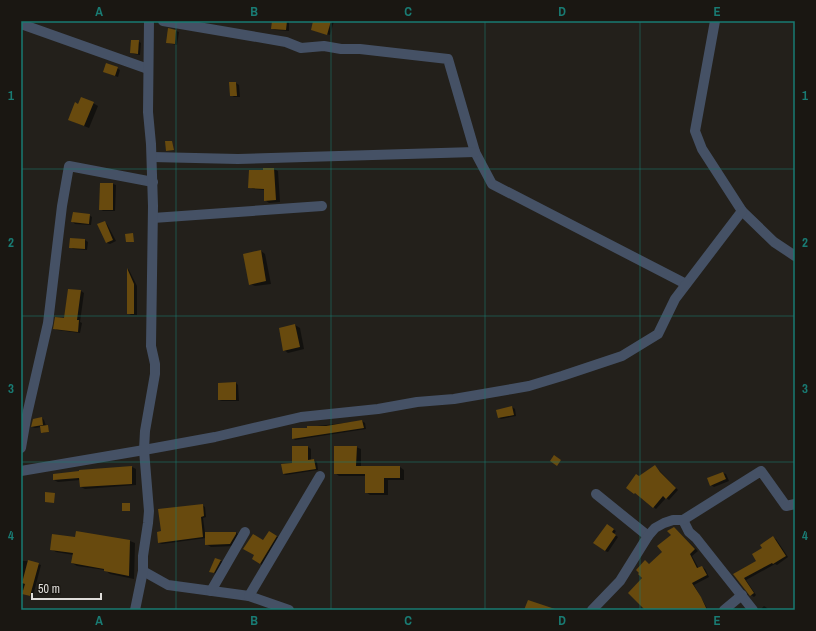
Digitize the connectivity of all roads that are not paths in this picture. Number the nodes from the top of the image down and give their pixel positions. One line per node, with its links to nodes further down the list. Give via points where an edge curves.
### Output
1 (149, 21): 5 (street)
2 (164, 21): 6 (street, via 286,42 300,48 324,46 448,59)
3 (714, 21): 10 (street, via 695,131 702,149)
4 (21, 24): 5 (street)
5 (148, 69): 7 (street)
6 (475, 152): 7 (street, via 238,160); 13 (street, via 492,184)
7 (152, 157): 8 (street)
8 (153, 182): 11 (street); 14 (street, via 69,166 48,323)
9 (322, 206): 11 (street)
10 (742, 211): 12 (street, via 774,242); 13 (street)
11 (153, 218): 15 (street, via 151,346 155,374)
12 (795, 256)
13 (686, 284): 15 (street, via 675,299 658,334 622,356 562,376 529,386 454,399 301,417)
14 (21, 448)
15 (144, 450): 16 (street); 23 (street, via 148,523)
16 (21, 471)
17 (320, 476): 25 (street)
18 (596, 494): 22 (street)
19 (795, 504): 20 (street, via 786,506 761,471)
20 (683, 520): 22 (street, via 664,523); 26 (street, via 689,532)
21 (245, 532): 24 (street)
22 (648, 536): 29 (street, via 620,581)
23 (143, 571): 24 (street, via 168,585); 27 (street)
24 (211, 591): 25 (street)
25 (250, 596): 28 (street)
26 (742, 596): 30 (street); 31 (street)
27 (135, 610)
28 (290, 610)
29 (592, 610)
30 (724, 610)
31 (753, 610)

